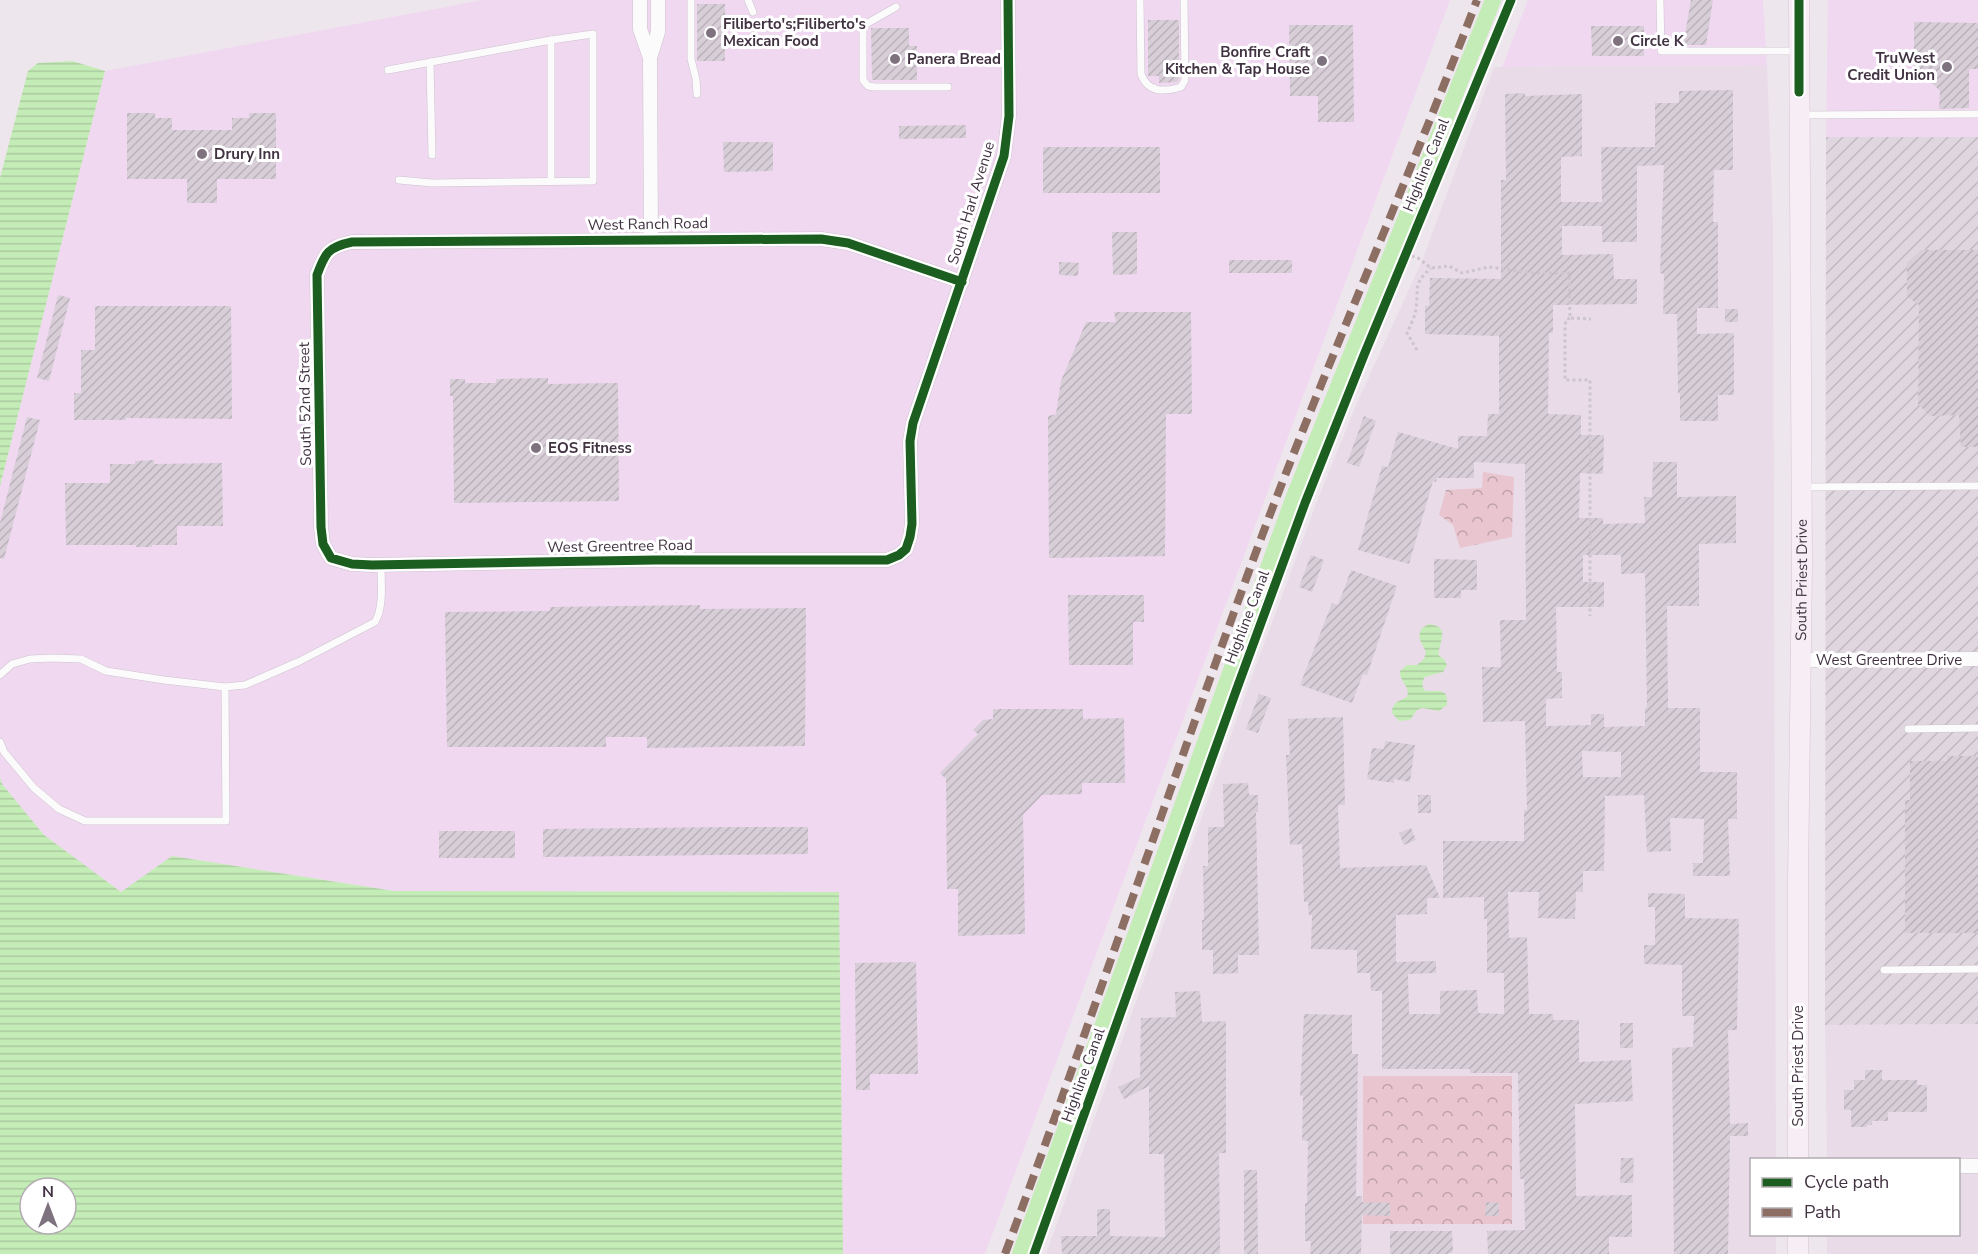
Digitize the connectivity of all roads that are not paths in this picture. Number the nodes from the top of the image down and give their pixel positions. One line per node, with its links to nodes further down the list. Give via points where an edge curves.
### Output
1 (640, 0): 14 (street, via 640,28)
2 (658, 0): 14 (street, via 658,32)
3 (691, 0): 18 (lane, via 691,59)
4 (748, 0): 11 (lane)
5 (1008, 0): 26 (street, South Harl Avenue, via 1007,139)
6 (1140, 0): 7 (lane, via 1141,74 1150,88 1169,90 1181,87 1185,80)
7 (1184, 0)
8 (1660, 0): 13 (lane, via 1661,51)
9 (1799, 0): 13 (main road, South Priest Drive)
10 (896, 7): 17 (lane, via 863,29 863,80 875,87)
11 (753, 12)
12 (550, 40): 15 (lane); 23 (lane); 23 (lane, via 593,34 593,181)
13 (1799, 51): 20 (main road, South Priest Drive)
14 (650, 58): 24 (street)
15 (430, 62): 16 (lane); 21 (lane)
16 (388, 70)
17 (948, 87)
18 (697, 94)
19 (1978, 114): 20 (lane)
20 (1800, 115): 28 (main road, South Priest Drive)
21 (432, 155)
22 (399, 180): 23 (lane)
23 (550, 180)
24 (651, 239): 25 (street, West Ranch Road, via 352,242); 26 (street, West Ranch Road, via 821,239 848,243)
25 (329, 250): 30 (street, South 52nd Street, via 317,275 321,527 323,544)
26 (962, 282): 29 (street, South Harl Avenue, via 913,423 912,524)
27 (1978, 486): 28 (lane)
28 (1802, 487): 33 (main road, South Priest Drive)
29 (906, 549): 31 (street, West Greentree Road, via 887,560)
30 (331, 558): 31 (street, West Greentree Road, via 352,564)
31 (381, 565): 35 (lane, via 379,616 375,622 282,669 245,685)
32 (1978, 659): 33 (street, West Greentree Drive)
33 (1801, 660): 41 (main road, South Priest Drive)
34 (0, 675): 35 (lane, via 12,664 30,659 81,659 106,671)
35 (225, 687): 38 (lane, via 226,821 85,821 59,809 34,788)
36 (1978, 728): 37 (lane)
37 (1908, 729)
38 (0, 742)
39 (1978, 969): 40 (lane)
40 (1884, 970)
41 (1798, 1158)
42 (1960, 1166): 43 (street)
43 (1978, 1166)
44 (1798, 1236): 45 (main road)
45 (1798, 1254)

